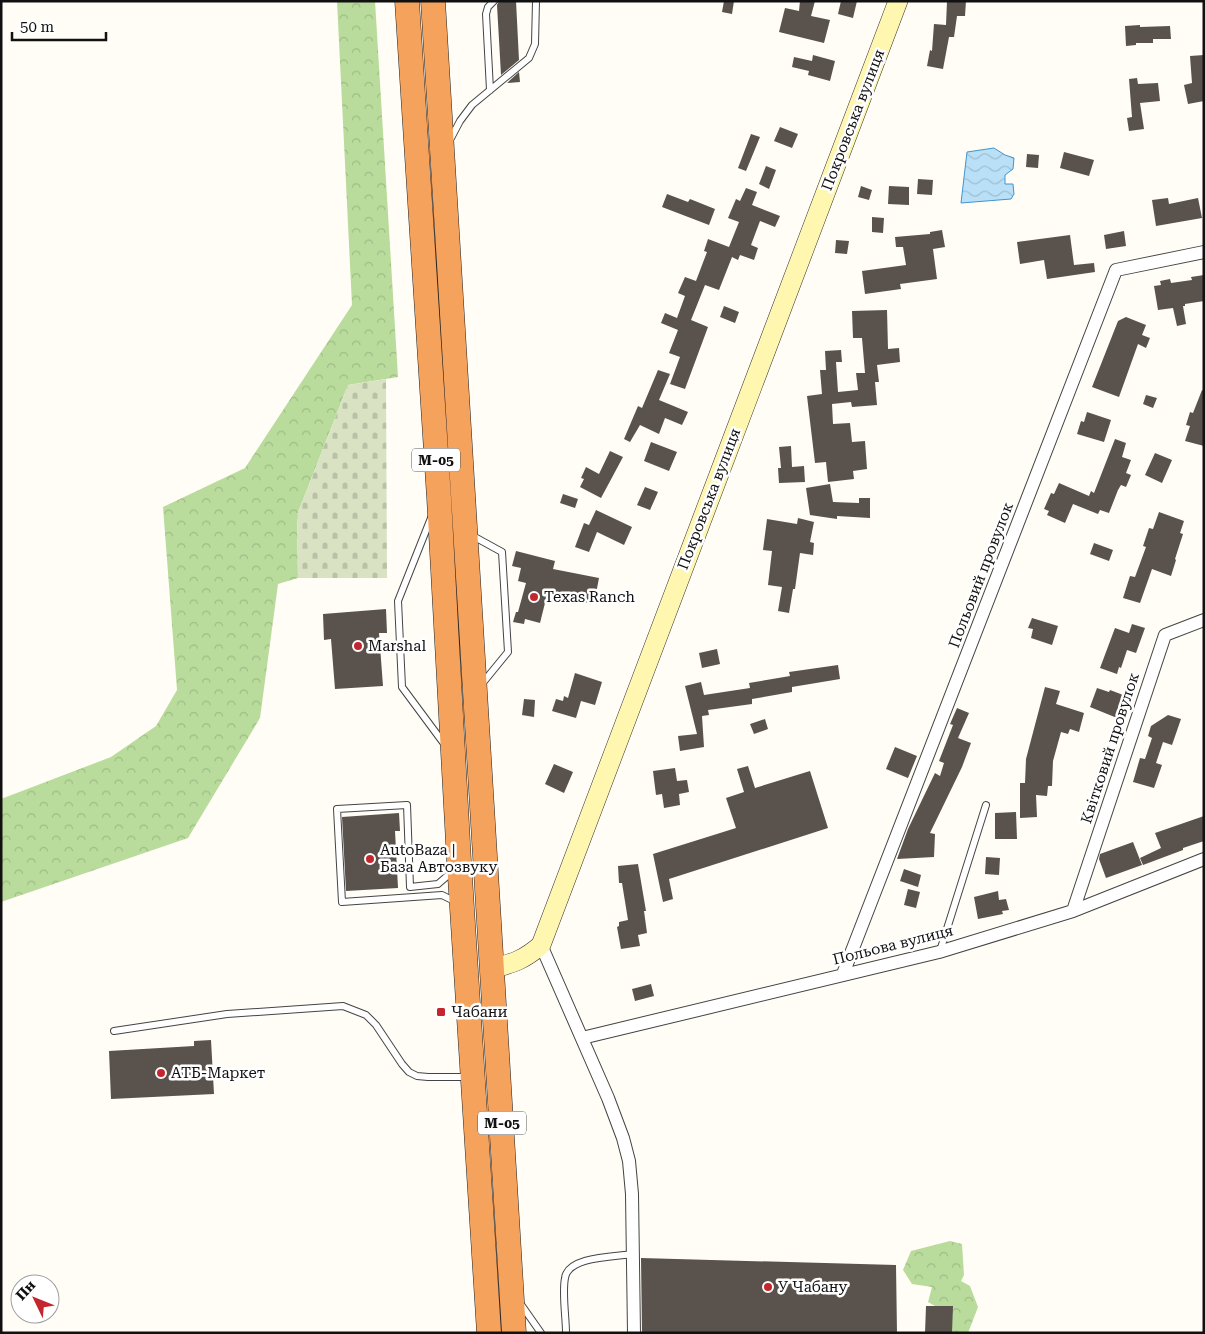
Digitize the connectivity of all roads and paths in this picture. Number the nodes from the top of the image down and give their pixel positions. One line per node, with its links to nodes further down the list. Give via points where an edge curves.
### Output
1 (407, 1): 9 (highway, М-05)
2 (433, 1): 7 (highway, М-05)
3 (494, 1): 6 (lane, via 486,14)
4 (536, 1): 6 (lane, via 536,44 529,58)
5 (898, 1): 19 (street, Покровська вулиця)
6 (490, 90): 7 (lane, via 472,105 460,121)
7 (442, 154): 10 (highway, М-05)
8 (1204, 252): 22 (street, Польовий провулок, via 1116,270)
9 (439, 498): 13 (highway, М-05); 13 (lane, via 398,601 402,687)
10 (466, 532): 12 (highway, М-05); 12 (lane, via 502,552 508,652)
11 (1204, 620): 18 (street, Квітковий провулок, via 1164,635)
12 (476, 692): 21 (highway, М-05)
13 (453, 755): 16 (highway, М-05)
14 (986, 806): 20 (lane)
15 (1204, 859): 18 (street, Польова вулиця)
16 (459, 861): 17 (highway, М-05); 17 (lane, via 449,876 438,884 410,887 407,805 337,809 342,902 442,895 456,902)
17 (462, 910): 25 (highway, М-05)
18 (1073, 911): 20 (street, Польова вулиця)
19 (541, 946): 21 (street, via 529,956); 24 (street)
20 (940, 952): 22 (street, Польова вулиця)
21 (492, 969): 27 (highway, М-05)
22 (843, 974): 24 (street, Польова вулиця)
23 (114, 1030): 25 (lane, via 227,1014 343,1006 366,1015 409,1072 428,1077)
24 (582, 1038): 26 (street, via 623,1138 629,1161)
25 (473, 1077): 28 (highway, М-05)
26 (633, 1254): 31 (lane, via 578,1262 569,1268 564,1277); 32 (street)
27 (512, 1293): 29 (highway, М-05); 30 (lane)
28 (489, 1333)
29 (514, 1333)
30 (541, 1333)
31 (566, 1333)
32 (634, 1333)

